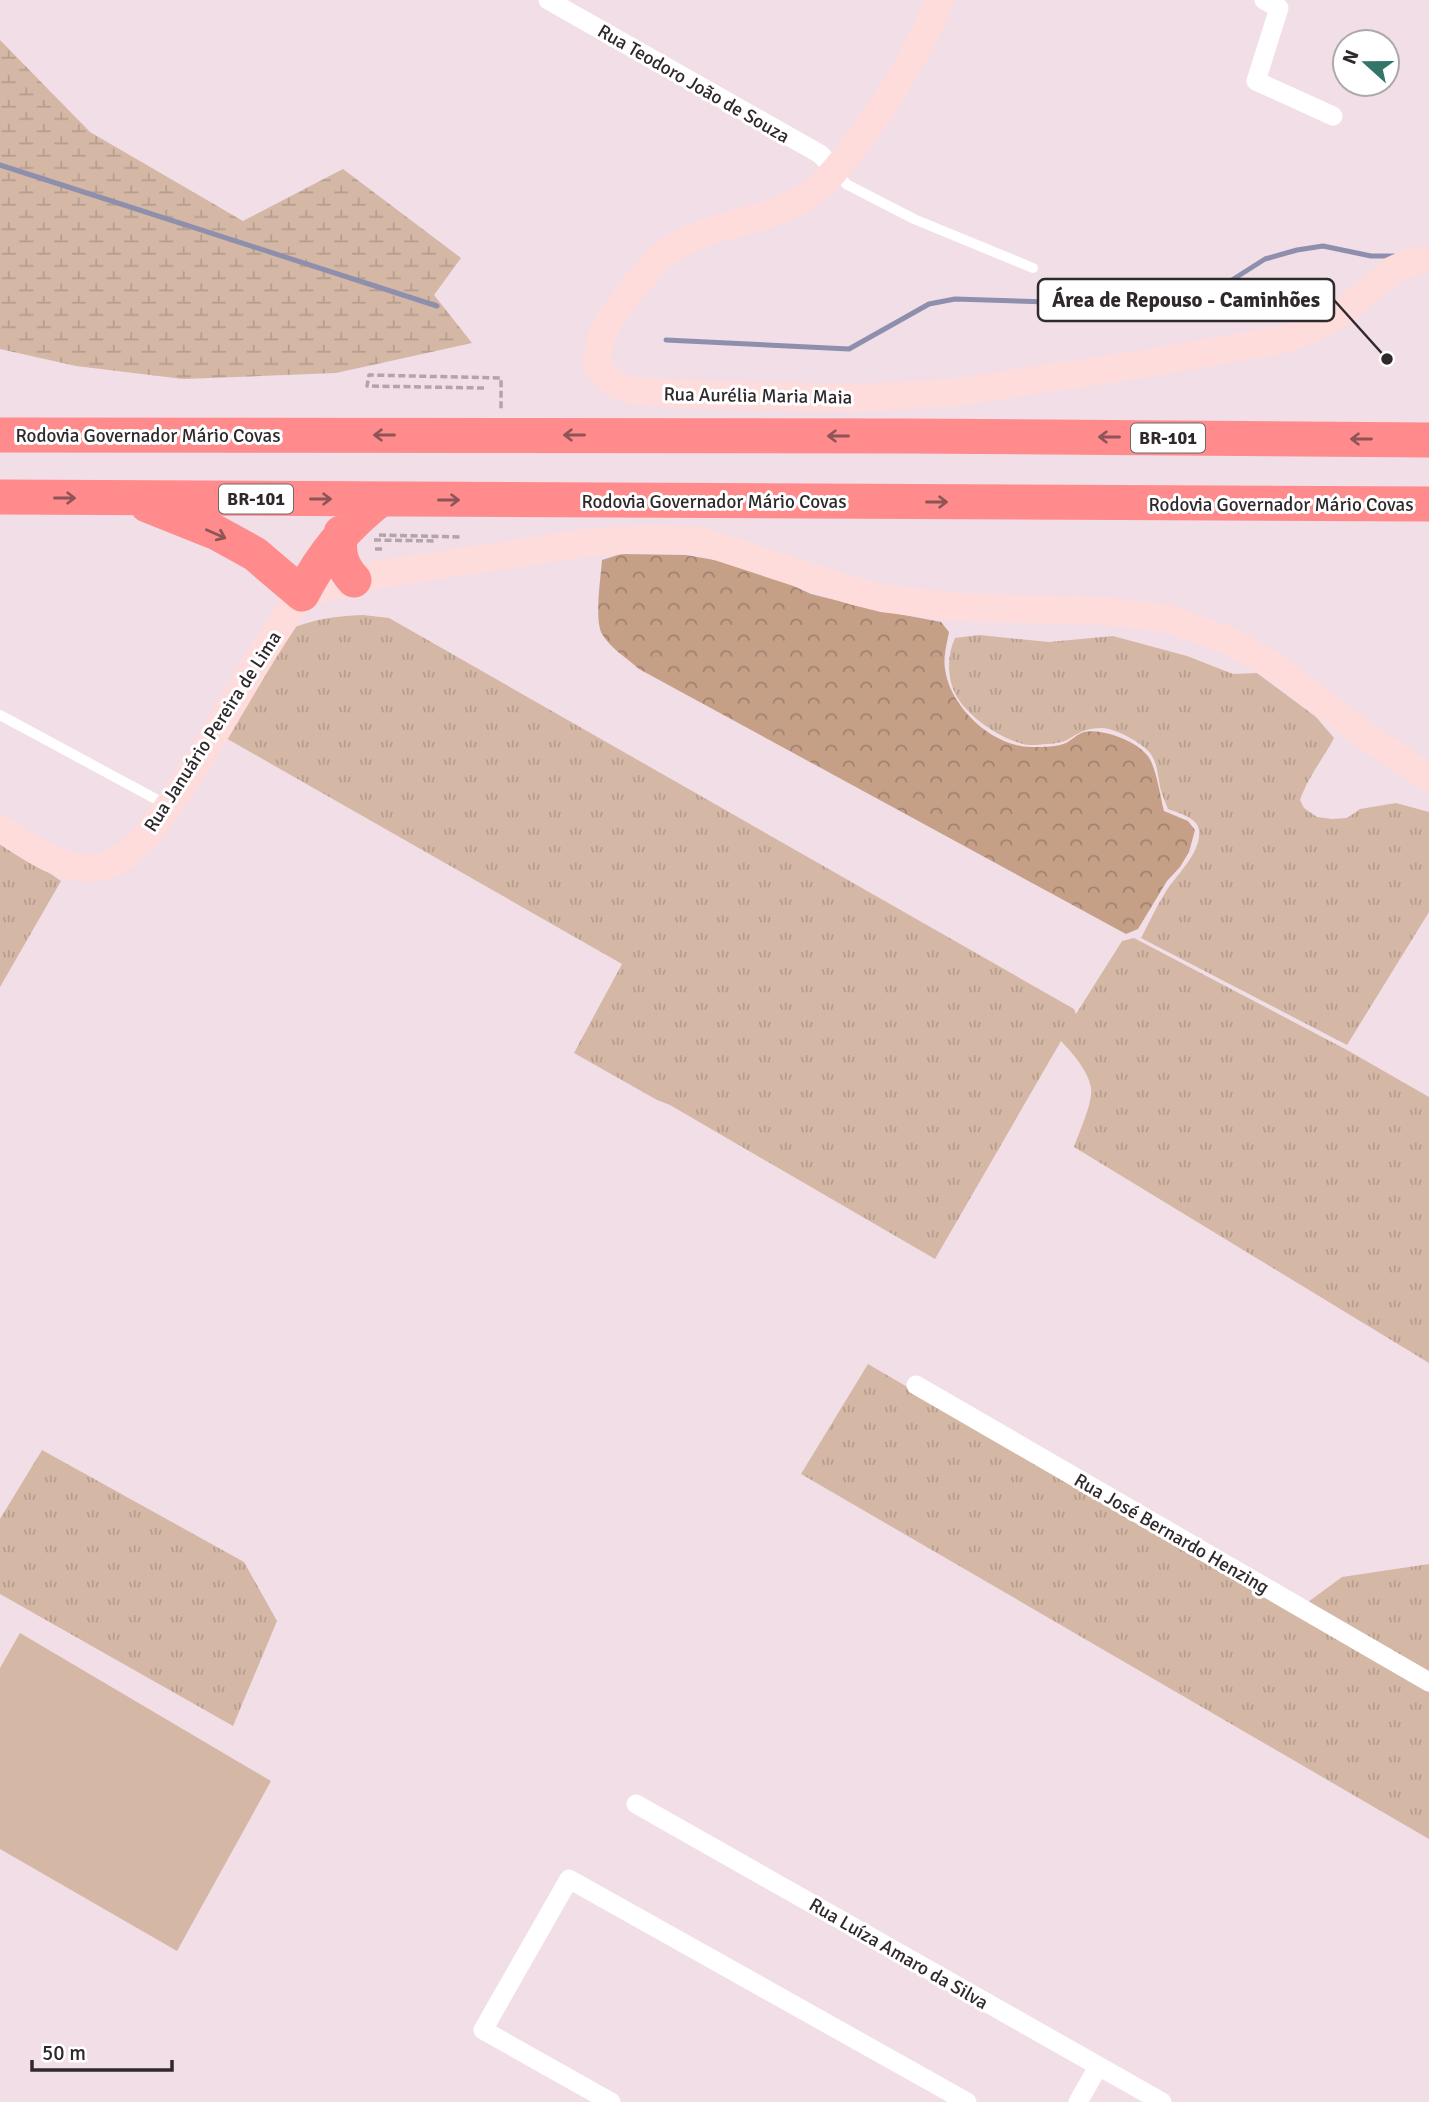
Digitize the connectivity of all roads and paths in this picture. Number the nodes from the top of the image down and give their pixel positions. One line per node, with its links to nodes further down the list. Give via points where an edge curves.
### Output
1 (548, 0): 5 (street, Rua Teodoro João de Souza, via 820,154)
2 (940, 0): 5 (street, Rua Aurélia Maria Maia, via 896,88)
3 (1264, 0): 4 (street, via 1279,8 1256,81)
4 (1334, 116)
5 (836, 170): 6 (street, Rua Aurélia Maria Maia, via 784,209 694,237 655,262 609,320 600,339 596,365 606,377 630,390 677,394 857,398 951,393 1286,339 1324,323 1393,270); 7 (lane, via 846,184 914,219)
6 (1429, 258)
7 (1033, 268)
8 (501, 378): 9 (path, via 369,375 367,386)
9 (484, 388)
10 (0, 435): 11 (highway, Rodovia Governador Mário Covas / BR-101, one-way to 10)
11 (1429, 440)
12 (0, 497): 13 (highway, Rodovia Governador Mário Covas / BR-101, one-way to 13)
13 (131, 498): 14 (highway, Rodovia Governador Mário Covas / BR-101, one-way to 14); 22 (highway, one-way to 22, via 255,554)
14 (381, 499): 15 (highway, Rodovia Governador Mário Covas / BR-101, one-way to 15); 16 (highway)
15 (1429, 504)
16 (341, 533): 21 (highway, via 340,556); 22 (highway)
17 (475, 537): 20 (path, via 374,535 373,540 438,541)
18 (375, 548): 19 (path)
19 (387, 549)
20 (438, 550)
21 (354, 580): 22 (street); 24 (street, via 591,542 698,540 882,598 955,607 1105,611 1169,619 1230,640 1278,669)
22 (302, 594): 25 (street, Rua Januário Pereira de Lima)
23 (0, 715): 25 (lane)
24 (1429, 778)
25 (169, 806): 26 (street, Rua Januário Pereira de Lima, via 127,855 90,869 60,862)
26 (0, 828)
27 (916, 1385): 28 (street, Rua José Bernardo Henzing)
28 (1429, 1682)
29 (636, 1804): 30 (street, Rua Luíza Amaro da Silva)
30 (1098, 2067): 33 (street); 34 (street, Rua Luíza Amaro da Silva)
31 (611, 2102): 32 (street, via 483,2030 569,1879)
32 (967, 2102)
33 (1078, 2102)
34 (1162, 2102)

